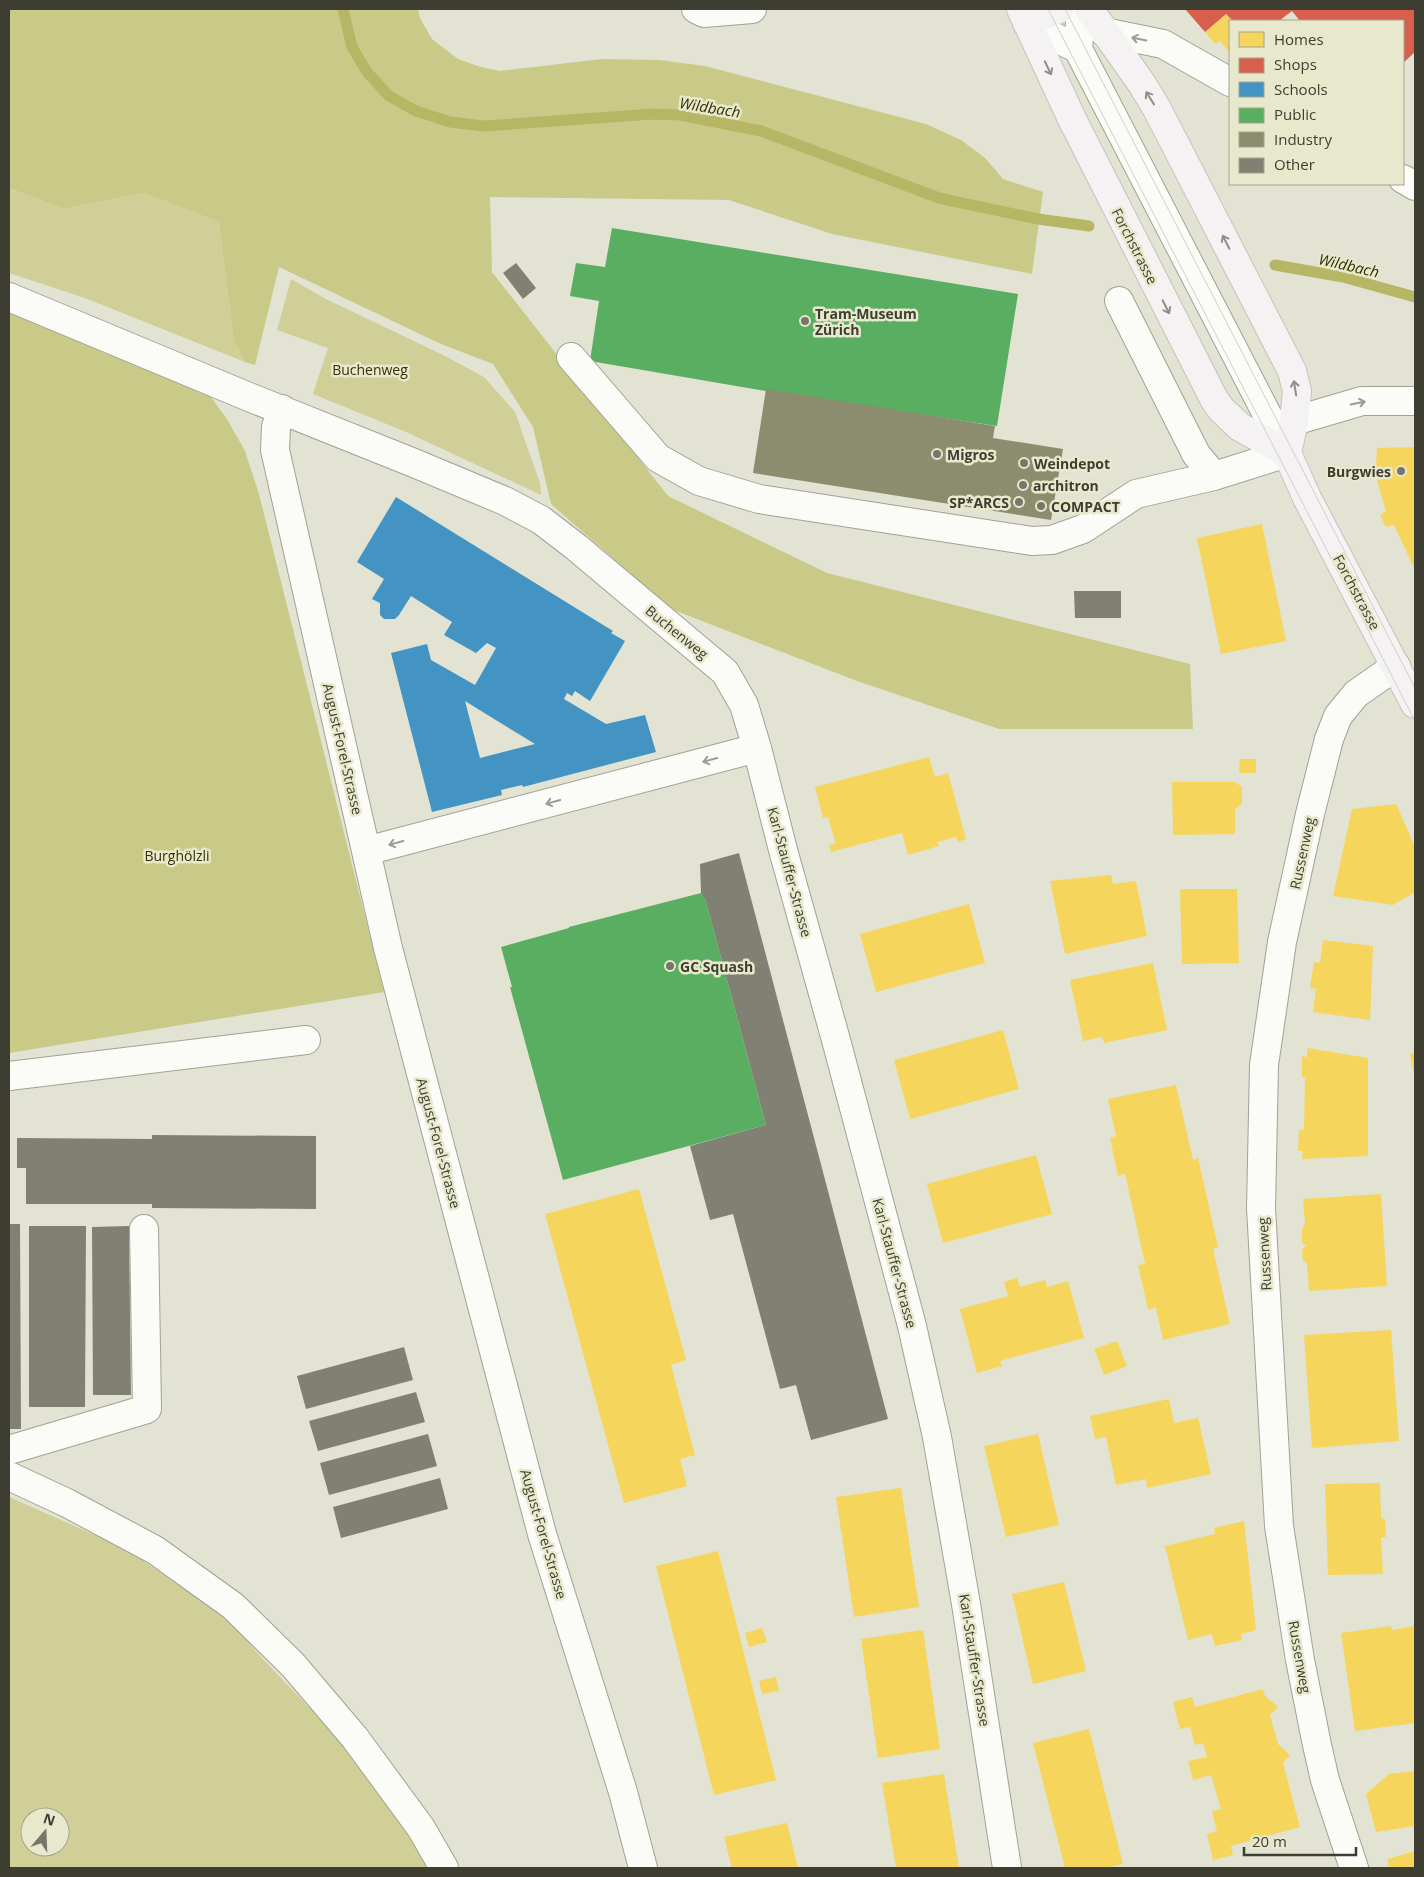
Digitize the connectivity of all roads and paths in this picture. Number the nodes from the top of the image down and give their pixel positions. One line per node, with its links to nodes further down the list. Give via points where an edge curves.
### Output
1 (696, 9): 2 (street, via 704,13)
2 (752, 9)
3 (1059, 9): 6 (main road)
4 (1081, 9): 8 (street)
5 (1089, 9): 7 (main road)
6 (1024, 16): 8 (street); 18 (main road, Forchstrasse, one-way to 18, via 1072,119 1214,400 1240,427)
7 (1104, 32): 9 (street, one-way to 7, via 1163,44); 17 (main road, one-way to 7, via 1297,391 1288,362 1157,109)
8 (1078, 49): 18 (street, Forchstrasse)
9 (1229, 81)
10 (1404, 180): 11 (street)
11 (1415, 186)
12 (9, 297): 16 (street, Buchenweg)
13 (1119, 301): 19 (street, via 1196,454)
14 (571, 357): 19 (street, via 658,458 699,481 759,499 1045,541 1083,529 1136,494)
15 (1415, 401): 17 (street, one-way to 15, via 1362,401)
16 (282, 410): 21 (street, Buchenweg, via 541,520); 24 (street, August-Forel-Strasse, via 276,426 275,450)
17 (1294, 420): 18 (main road)
18 (1286, 453): 19 (street); 20 (main road, Forchstrasse)
19 (1214, 476)
20 (1396, 666): 22 (main road, Forchstrasse); 33 (street, Russenweg, via 1356,694 1338,716 1329,739 1282,942 1263,1074 1261,1208 1279,1526 1319,1754)
21 (725, 672): 23 (street, Karl-Stauffer-Strasse, via 744,706)
22 (1415, 704)
23 (757, 748): 24 (street, one-way to 24); 32 (street, Karl-Stauffer-Strasse, via 923,1372 966,1604)
24 (366, 851): 31 (street, August-Forel-Strasse, via 542,1534 623,1792)
25 (306, 1040): 26 (street)
26 (9, 1076)
27 (144, 1229): 28 (street, via 146,1409)
28 (9, 1450)
29 (9, 1476): 30 (street, via 155,1550 233,1606 293,1665 355,1738 421,1828)
30 (444, 1868)
31 (642, 1868)
32 (1007, 1868)
33 (1354, 1868)

